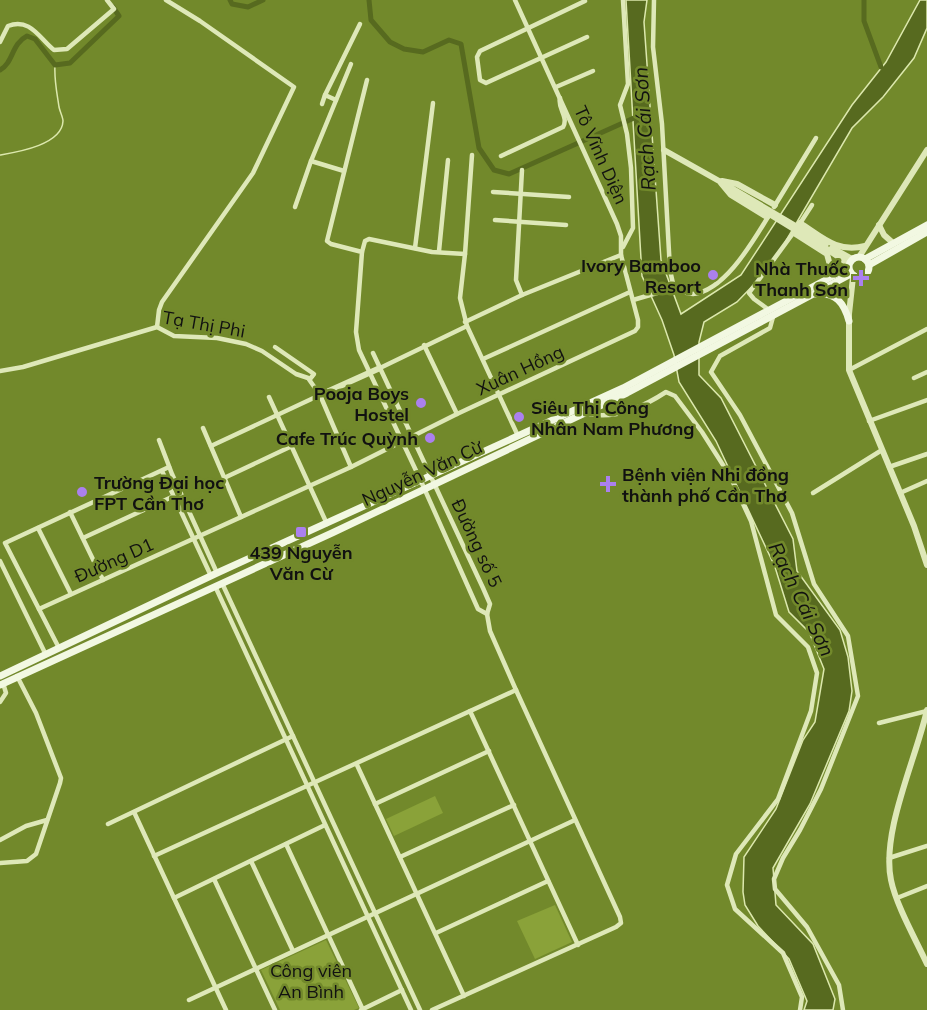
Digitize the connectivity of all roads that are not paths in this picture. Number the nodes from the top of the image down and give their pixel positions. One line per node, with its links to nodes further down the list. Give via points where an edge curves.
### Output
1 (107, 0): 10 (street, via 114,9 67,49 54,50 37,32 18,24 5,29)
2 (166, 0): 64 (street, via 294,87 253,173 162,302)
3 (515, 0): 8 (street, Tô Vĩnh Diện)
4 (623, 0): 48 (street, via 628,84 620,105 631,168 633,228)
5 (654, 0): 22 (street, via 653,47)
6 (585, 2): 8 (street)
7 (360, 24): 16 (street)
8 (529, 28): 11 (street, Tô Vĩnh Diện); 11 (street, via 479,52 480,80 486,83)
9 (587, 37): 11 (street)
10 (0, 42)
11 (542, 58): 15 (street, Tô Vĩnh Diện)
12 (351, 64): 18 (street)
13 (593, 71): 15 (street)
14 (367, 80): 29 (street)
15 (555, 87): 17 (street, Tô Vĩnh Diện)
16 (325, 95): 18 (street); 19 (street)
17 (560, 98): 25 (street, via 564,126); 48 (street, Tô Vĩnh Diện, via 617,224)
18 (336, 100): 26 (street)
19 (322, 104)
20 (433, 104): 49 (street)
21 (816, 138): 34 (street)
22 (664, 150): 30 (street); 56 (street)
23 (927, 150): 42 (street)
24 (472, 155): 52 (street)
25 (501, 156)
26 (310, 160): 29 (street); 36 (street)
27 (448, 160): 50 (street)
28 (522, 170): 32 (street)
29 (344, 171): 51 (street, via 327,241)
30 (719, 180): 34 (street, via 737,184); 37 (street, via 730,195); 54 (street, bridge)
31 (493, 192): 32 (street)
32 (521, 195): 33 (street); 39 (street)
33 (569, 197)
34 (775, 205): 37 (street)
35 (812, 205): 40 (street)
36 (295, 207)
37 (768, 217): 56 (street, via 743,255 718,281 693,294)
38 (495, 220): 39 (street)
39 (519, 221): 41 (street); 58 (street, via 516,280)
40 (800, 223): 45 (street); 47 (street, via 837,246 850,249)
41 (566, 225)
42 (879, 225): 46 (street); 47 (street)
43 (927, 225): 46 (main road, Nguyễn Văn Cừ)
44 (927, 232): 54 (main road, Nguyễn Văn Cừ)
45 (794, 233): 55 (street, via 827,254 831,269); 61 (street, via 749,293)
46 (894, 243): 54 (main road, Nguyễn Văn Cừ)
47 (866, 245): 54 (street)
48 (622, 247): 53 (street, Tô Vĩnh Diện)
49 (415, 248): 50 (street); 51 (street, via 366,240)
50 (439, 251): 52 (street)
51 (362, 252): 74 (street, Đường số 5, via 356,332)
52 (465, 254): 63 (street, via 459,298)
53 (621, 255): 57 (street, Tô Vĩnh Diện); 58 (street)
54 (856, 265): 55 (main road, Nguyễn Văn Cừ); 59 (main road, Nguyễn Văn Cừ); 62 (street)
55 (827, 279): 61 (main road, Nguyễn Văn Cừ)
56 (672, 289): 60 (street)
57 (630, 292): 60 (street, Tô Vĩnh Diện); 70 (street)
58 (522, 295): 63 (street)
59 (813, 295): 61 (main road, Nguyễn Văn Cừ); 62 (main road, via 831,294 840,300)
60 (633, 300): 65 (street, Tô Vĩnh Diện)
61 (771, 313): 78 (main road, Nguyễn Văn Cừ); 184 (street, via 770,328 720,356 711,372 740,415 792,513 814,584 848,636 858,696 821,789 774,879 775,888 807,927 834,974)
62 (849, 321): 72 (street)
63 (466, 324): 67 (street); 70 (street)
64 (157, 327): 73 (street, Tạ Thị Phi); 77 (street, Tạ Thị Phi, via 174,336 246,344)
65 (638, 327): 80 (street, Xuân Hồng)
66 (927, 329): 72 (street)
67 (424, 345): 71 (street); 84 (street)
68 (275, 347): 77 (street, via 313,374)
69 (373, 353): 71 (street, Đường số 5)
70 (483, 360): 80 (street)
71 (380, 368): 74 (street); 88 (street, Đường số 5)
72 (849, 370): 86 (street)
73 (0, 371)
74 (368, 372): 79 (street); 91 (street, Đường số 5)
75 (927, 372): 76 (street)
76 (914, 378)
77 (310, 379): 79 (street)
78 (625, 391): 83 (main road, Nguyễn Văn Cừ); 90 (main road, Nguyễn Văn Cừ)
79 (320, 395): 85 (street); 97 (street)
80 (499, 395): 84 (street, Xuân Hồng); 90 (street)
81 (269, 397): 85 (street)
82 (927, 400): 86 (street)
83 (585, 413): 90 (main road, Nguyễn Văn Cừ); 183 (street, via 596,416 621,412 670,393 702,432 730,476 751,521 776,615 808,647 817,673 811,711 778,799 736,854 727,885 735,909 783,953 802,997)
84 (457, 414): 88 (street, Xuân Hồng)
85 (277, 415): 92 (street); 93 (street)
86 (869, 421): 94 (street)
87 (203, 429): 92 (street)
88 (412, 437): 91 (street, Xuân Hồng); 100 (street, Đường số 5)
89 (159, 440): 96 (street)
90 (519, 440): 100 (main road, Nguyễn Văn Cừ); 104 (main road, Nguyễn Văn Cừ)
91 (402, 442): 97 (street, Xuân Hồng); 102 (street, Đường số 5)
92 (211, 446): 101 (street)
93 (292, 446): 101 (street); 105 (street)
94 (882, 450): 98 (street); 107 (street)
95 (927, 454): 98 (street)
96 (170, 467): 99 (street); 115 (street)
97 (351, 467): 105 (street, Xuân Hồng)
98 (890, 467): 108 (street)
99 (162, 471): 109 (street); 110 (street)
100 (431, 474): 102 (main road, Nguyễn Văn Cừ); 104 (street, Đường số 5)
101 (224, 477): 111 (street)
102 (420, 479): 106 (street, Đường số 5); 112 (main road, Nguyễn Văn Cừ)
103 (927, 481): 108 (street)
104 (434, 484): 106 (main road, Nguyễn Văn Cừ); 125 (street, Đường số 5, via 490,604)
105 (310, 486): 111 (street, Đường D1); 112 (street)
106 (424, 489): 114 (main road, Nguyễn Văn Cừ); 125 (street, Đường số 5, via 478,609)
107 (813, 493)
108 (900, 493): 119 (street)
109 (174, 496): 116 (street); 117 (street)
110 (70, 512): 113 (street); 116 (street)
111 (241, 517): 115 (street, Đường D1)
112 (327, 524): 114 (main road); 120 (main road, Nguyễn Văn Cừ)
113 (38, 528): 123 (street); 124 (street, via 5,543)
114 (332, 533): 122 (main road, Nguyễn Văn Cừ)
115 (201, 536): 117 (street, Đường D1); 120 (street)
116 (83, 538): 121 (street)
117 (194, 539): 120 (street); 121 (street, Đường D1)
118 (0, 561): 127 (street)
119 (927, 565)
120 (214, 575): 122 (street); 126 (main road, Nguyễn Văn Cừ)
121 (103, 580): 123 (street, Đường D1)
122 (219, 584): 126 (main road, Nguyễn Văn Cừ); 136 (street); 137 (street)
123 (71, 594): 124 (street, Đường D1)
124 (39, 609): 126 (street)
125 (487, 614): 130 (street, via 490,631)
126 (60, 652): 127 (main road, Nguyễn Văn Cừ); 128 (main road, Nguyễn Văn Cừ)
127 (46, 654): 129 (main road, Nguyễn Văn Cừ)
128 (16, 676): 129 (main road, Nguyễn Văn Cừ); 145 (street, via 60,773)
129 (1, 682): 131 (street, via 6,693)
130 (516, 690): 133 (street); 146 (street)
131 (0, 702)
132 (927, 710): 134 (street); 135 (street)
133 (470, 711): 138 (street); 139 (street)
134 (879, 723)
135 (925, 731): 155 (street, via 897,816)
136 (293, 736): 137 (street); 140 (street)
137 (286, 739): 141 (street); 144 (street)
138 (489, 751): 142 (street); 143 (street)
139 (357, 765): 140 (street); 142 (street)
140 (316, 784): 141 (street); 164 (street)
141 (308, 787): 148 (street); 153 (street)
142 (375, 804): 154 (street)
143 (514, 805): 150 (street); 154 (street)
144 (134, 812): 147 (street); 153 (street)
145 (47, 820): 149 (street); 157 (street, via 32,859)
146 (575, 820): 150 (street); 168 (street, via 621,923)
147 (108, 824)
148 (325, 825): 151 (street); 165 (street)
149 (0, 840)
150 (530, 841): 159 (street); 161 (street)
151 (286, 844): 156 (street); 167 (street)
152 (927, 846): 155 (street)
153 (154, 856): 162 (street)
154 (400, 857): 161 (street)
155 (889, 858): 163 (street)
156 (251, 861): 158 (street); 169 (street)
157 (0, 863)
158 (214, 879): 162 (street); 172 (street)
159 (548, 881): 166 (street); 168 (street)
160 (927, 886): 163 (street)
161 (418, 893): 164 (street); 166 (street)
162 (174, 898): 173 (street)
163 (897, 898): 170 (street)
164 (375, 913): 165 (street); 181 (street)
165 (369, 916): 167 (street); 174 (street)
166 (436, 933): 175 (street)
167 (328, 935): 169 (street); 179 (street)
168 (578, 945): 175 (street)
169 (293, 951): 172 (street)
170 (924, 952): 171 (street)
171 (927, 964)
172 (256, 969): 173 (street); 178 (street)
173 (215, 987): 176 (street); 177 (street)
174 (402, 990): 179 (street); 180 (street)
175 (464, 996): 182 (street)
176 (189, 1000)
177 (226, 1010)
178 (275, 1010)
179 (362, 1010)
180 (411, 1010)
181 (420, 1010)
182 (432, 1010)
183 (800, 1010)
184 (843, 1010)

